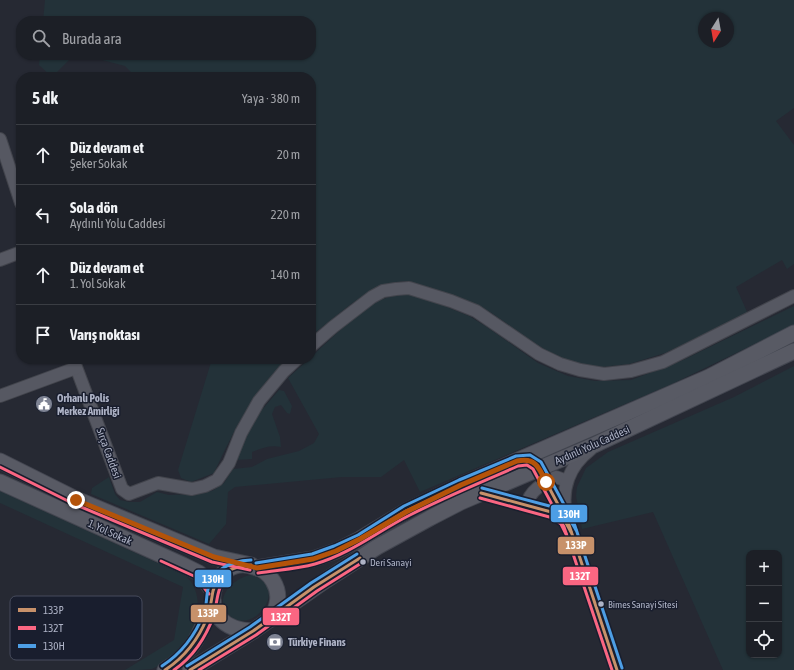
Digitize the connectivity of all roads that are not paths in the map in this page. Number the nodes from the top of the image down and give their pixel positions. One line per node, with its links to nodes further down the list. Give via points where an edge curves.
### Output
1 (0, 140): 2 (street)
2 (16, 187)
3 (16, 254): 4 (street)
4 (0, 260)
5 (794, 296): 7 (street, via 663,362 631,371 604,374 560,364 539,354 476,311 409,288 384,291 372,297)
6 (794, 332): 13 (main road, Aydınlı Yolu Caddesi, via 709,377)
7 (316, 341)
8 (794, 351): 12 (main road, Aydınlı Yolu Caddesi)
9 (75, 364): 10 (street, Sırça Caddesi, via 122,489 129,494 158,483 192,489 217,480 229,463 241,433 259,400); 11 (street)
10 (292, 364)
11 (0, 396)
12 (599, 443): 16 (main road, Aydınlı Yolu Caddesi); 16 (street, via 574,466)
13 (544, 450): 15 (main road, Aydınlı Yolu Caddesi); 16 (street)
14 (0, 461): 19 (main road, 1. Yol Sokak)
15 (517, 461): 16 (street, via 528,460); 23 (main road, Aydınlı Yolu Caddesi, via 406,512 336,551 313,559)
16 (552, 474): 18 (main road, Aydınlı Yolu Caddesi); 20 (street, via 547,500 543,504); 22 (street); 22 (street, via 565,489 564,505)
17 (0, 482): 21 (main road, 1. Yol Sokak)
18 (481, 493): 20 (street); 25 (main road, Aydınlı Yolu Caddesi, via 377,547 314,587)
19 (76, 500): 21 (main road); 23 (main road, 1. Yol Sokak, via 214,557)
20 (530, 506): 22 (street, via 555,513)
21 (69, 513): 24 (main road, 1. Yol Sokak, via 199,573)
22 (569, 525): 29 (street)
23 (254, 566): 24 (main road, via 241,565 222,574 216,582); 25 (main road, via 270,576 276,586 278,598)
24 (213, 596): 26 (main road, via 216,612 222,621 232,628); 27 (main road, via 196,642 186,655)
25 (271, 619): 26 (main road)
26 (253, 631): 28 (main road)
27 (165, 670)
28 (190, 670)
29 (617, 670)

